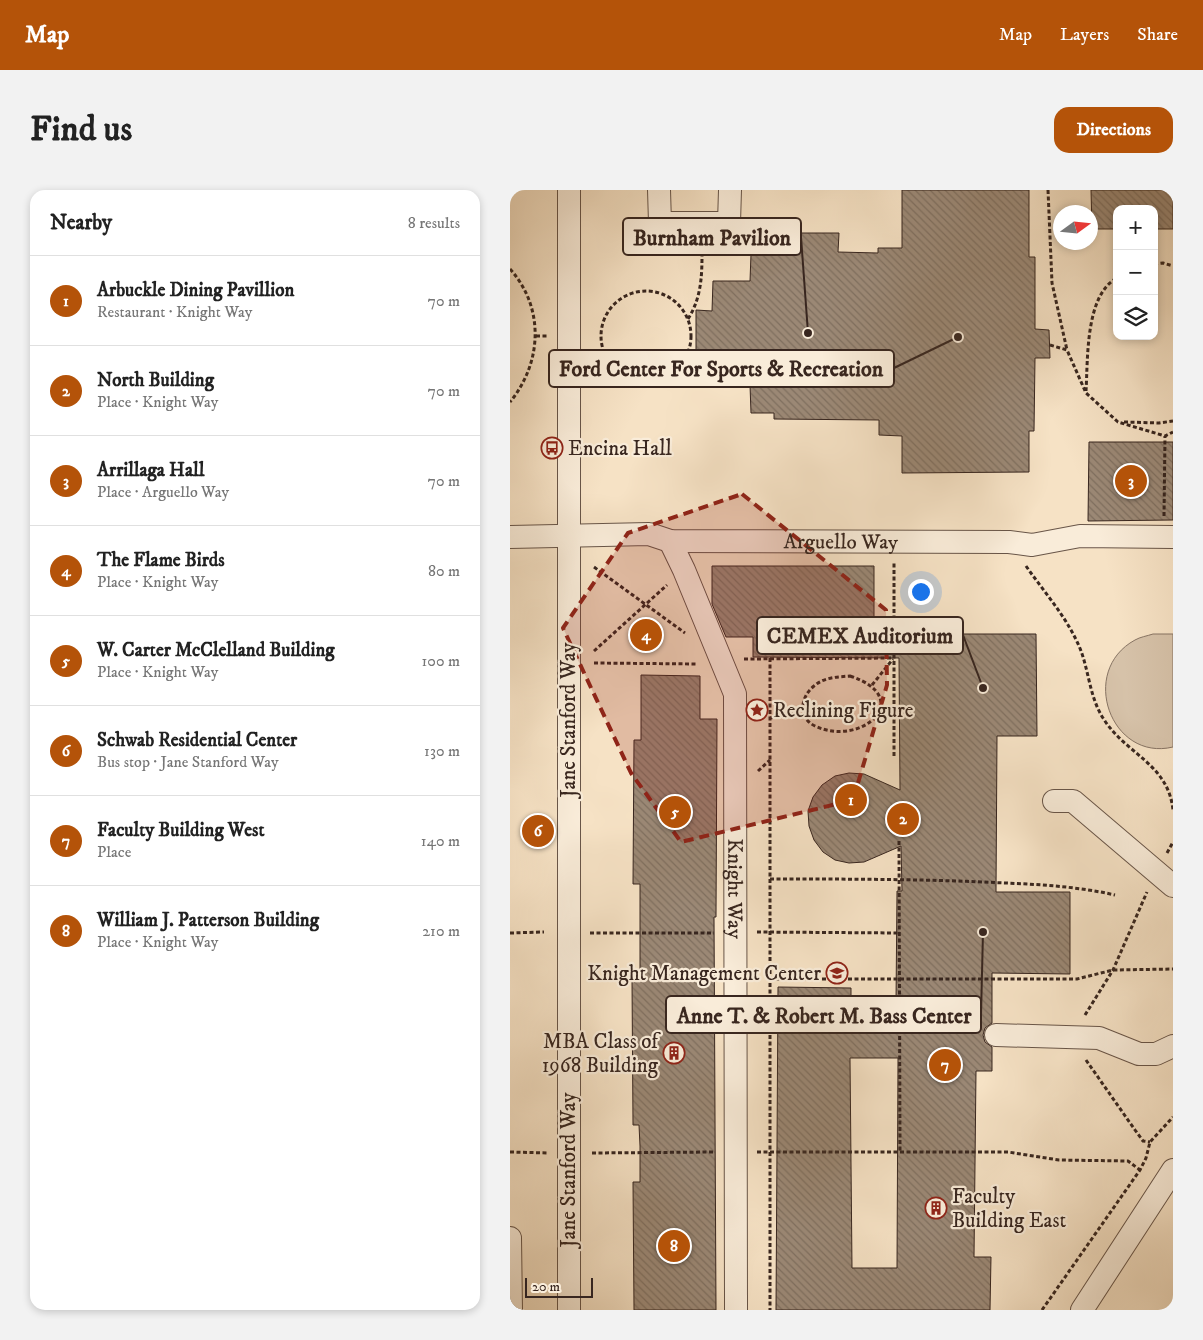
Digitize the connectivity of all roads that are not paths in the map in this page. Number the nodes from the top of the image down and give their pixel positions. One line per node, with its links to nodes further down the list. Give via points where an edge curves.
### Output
1 (569, 190): 5 (street, Jane Stanford Way)
2 (659, 190): 3 (street, via 660,223 729,223)
3 (730, 190)
4 (510, 536): 5 (street, Arguello Way)
5 (568, 536): 7 (street, Arguello Way, via 649,534); 15 (street, Jane Stanford Way)
6 (1169, 538): 7 (street, Arguello Way, via 1080,536 1032,546 1009,542)
7 (670, 541): 16 (street, Knight Way, via 735,694)
8 (1054, 801): 9 (street, via 1073,801)
9 (1164, 880)
10 (996, 1035): 11 (street, via 1100,1038 1139,1054 1156,1054)
11 (1173, 1046)
12 (1173, 1170): 17 (street)
13 (510, 1238): 14 (street)
14 (511, 1310)
15 (568, 1310)
16 (736, 1310)
17 (1082, 1310)

